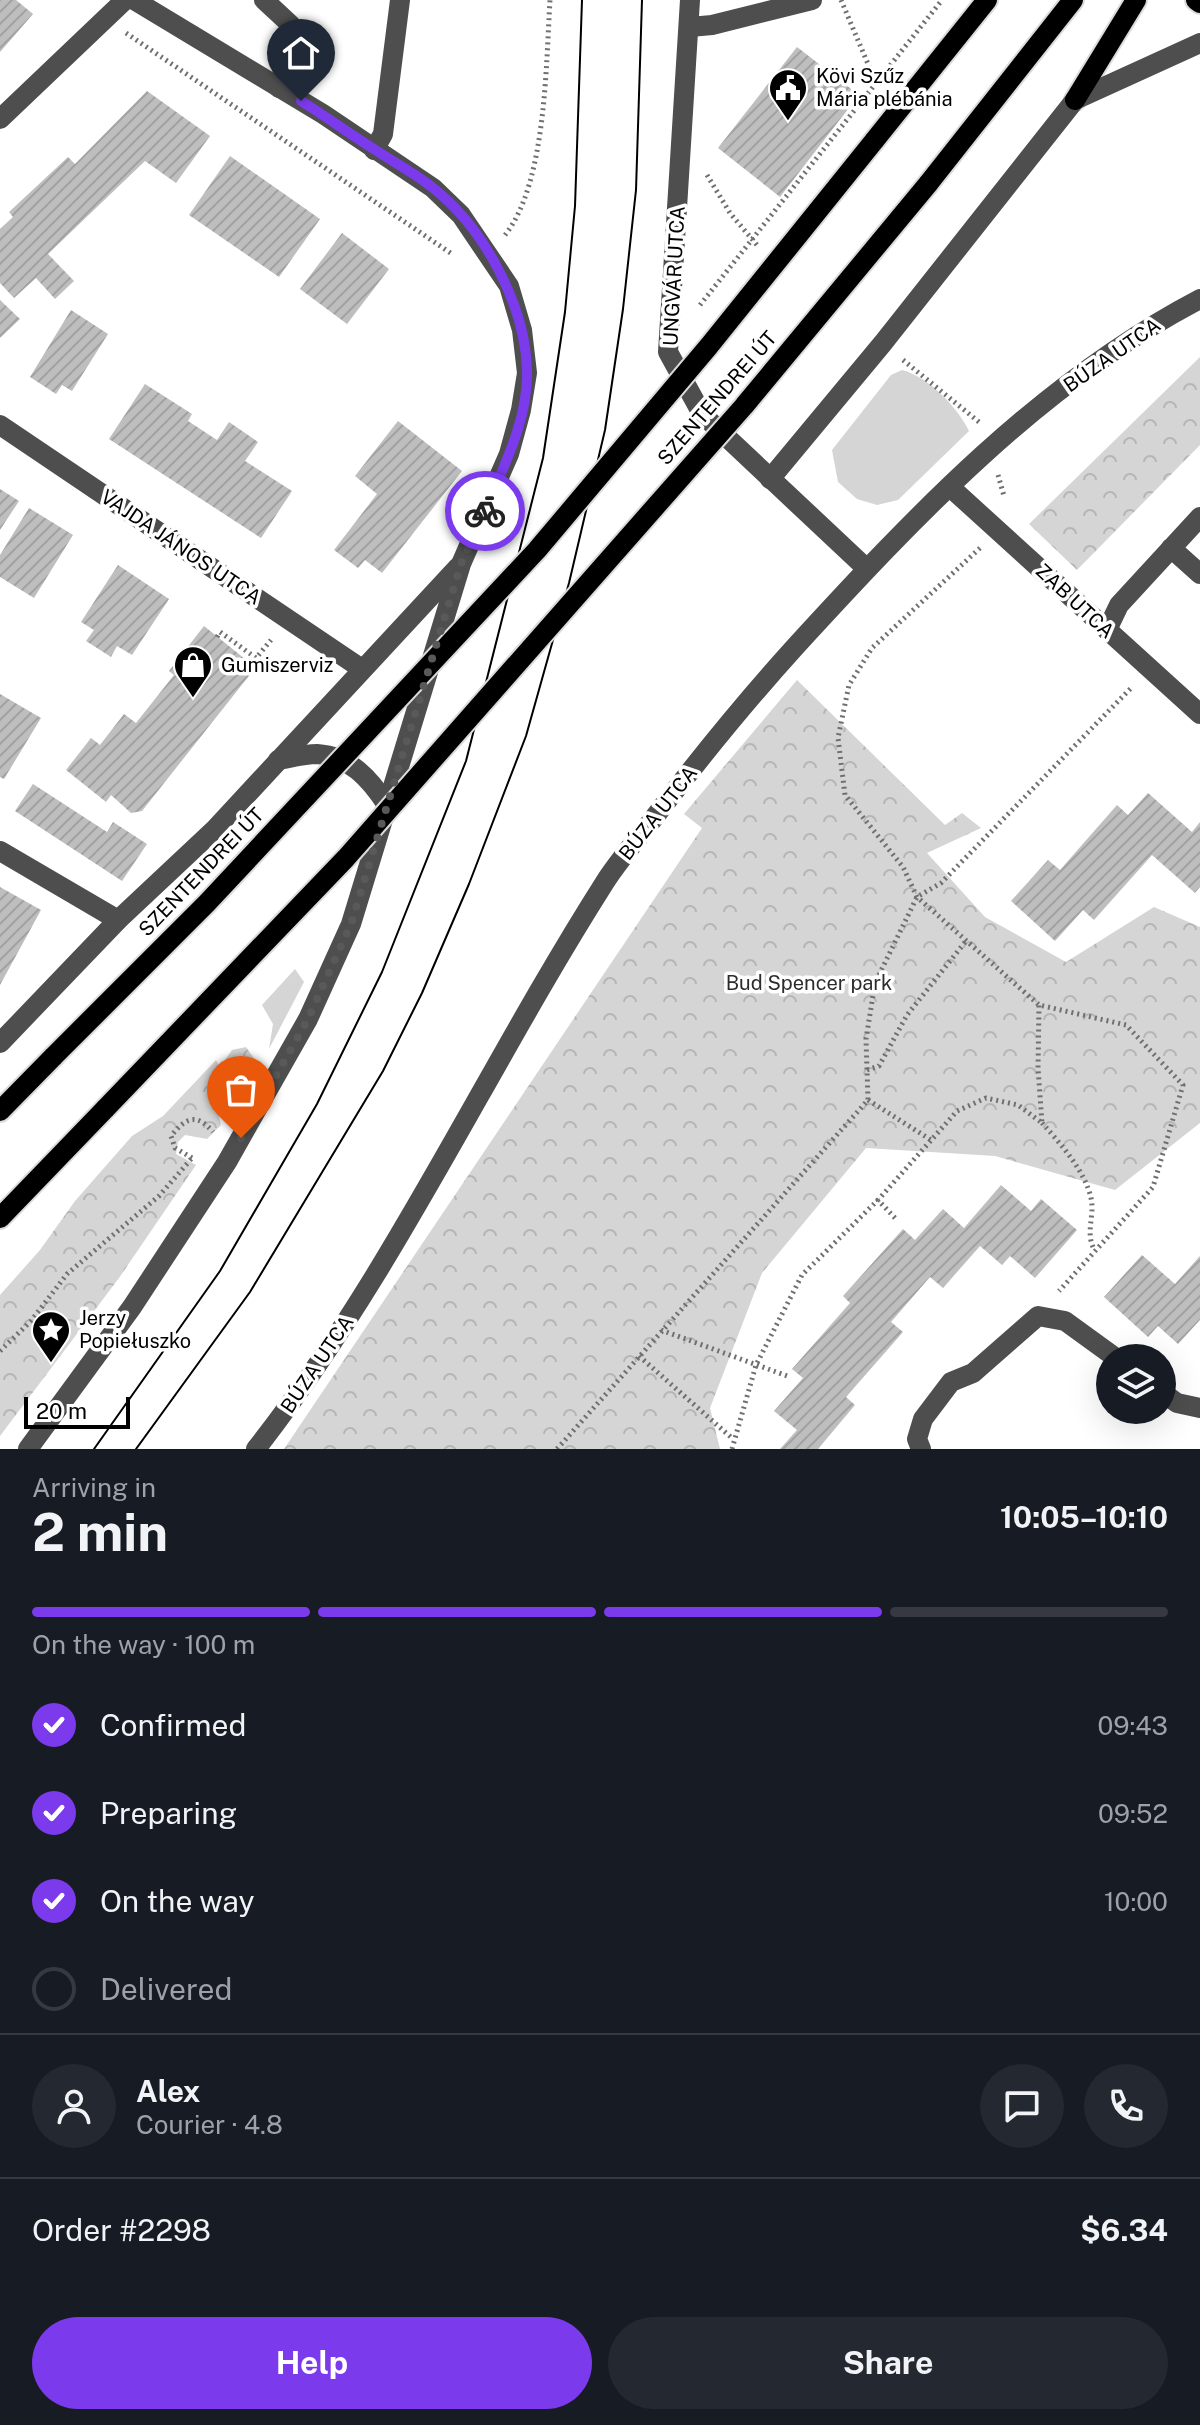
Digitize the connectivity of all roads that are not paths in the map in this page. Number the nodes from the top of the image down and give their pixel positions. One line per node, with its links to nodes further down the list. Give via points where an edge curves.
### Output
1 (125, 0): 14 (street)
2 (134, 0): 12 (street)
3 (264, 0): 12 (street, via 291,25 296,60)
4 (400, 0): 15 (street, via 383,134)
5 (690, 0): 10 (street, UNGVÁR UTCA)
6 (812, 0): 10 (street)
7 (987, 0): 33 (main road, SZENTENDREI ÚT, bridge, via 537,550 207,903)
8 (1073, 0): 34 (main road, SZENTENDREI ÚT, bridge, via 744,406 377,823)
9 (1136, 0): 13 (main road)
10 (690, 27): 18 (street, UNGVÁR UTCA, via 668,352 702,414)
11 (1200, 43): 13 (street)
12 (279, 88): 15 (street)
13 (1075, 100): 18 (street)
14 (0, 119)
15 (374, 150): 22 (street, via 433,188 461,215 509,286 522,330 527,373 521,410 509,454)
16 (1200, 299): 19 (street, BÚZA UTCA, via 1099,359)
17 (0, 425): 26 (street, VAJDA JÁNOS UTCA)
18 (770, 479): 23 (street, UNGVÁR UTCA)
19 (950, 487): 23 (street, BÚZA UTCA); 25 (street, ZAB UTCA)
20 (1200, 517): 21 (street)
21 (1171, 548): 24 (street); 25 (street, via 1119,605)
22 (461, 564): 26 (street); 29 (street)
23 (867, 569): 39 (street, BÚZA UTCA, via 732,717 607,879 369,1286)
24 (1200, 574)
25 (1107, 630): 27 (street, ZAB UTCA)
26 (362, 669): 28 (street)
27 (1200, 714)
28 (278, 760): 29 (street, via 318,754 353,765 372,781); 31 (street, via 215,829)
29 (387, 805): 38 (street, via 351,924 308,1019 201,1202)
30 (0, 851): 31 (street)
31 (118, 920): 32 (street)
32 (0, 1043)
33 (0, 1111)
34 (0, 1218)
35 (1097, 1344): 40 (street, via 1065,1321 1038,1316 973,1373 951,1382 923,1419 917,1439)
36 (1176, 1402): 37 (street)
37 (1200, 1408)
38 (28, 1449)
39 (256, 1449)
40 (921, 1449)

